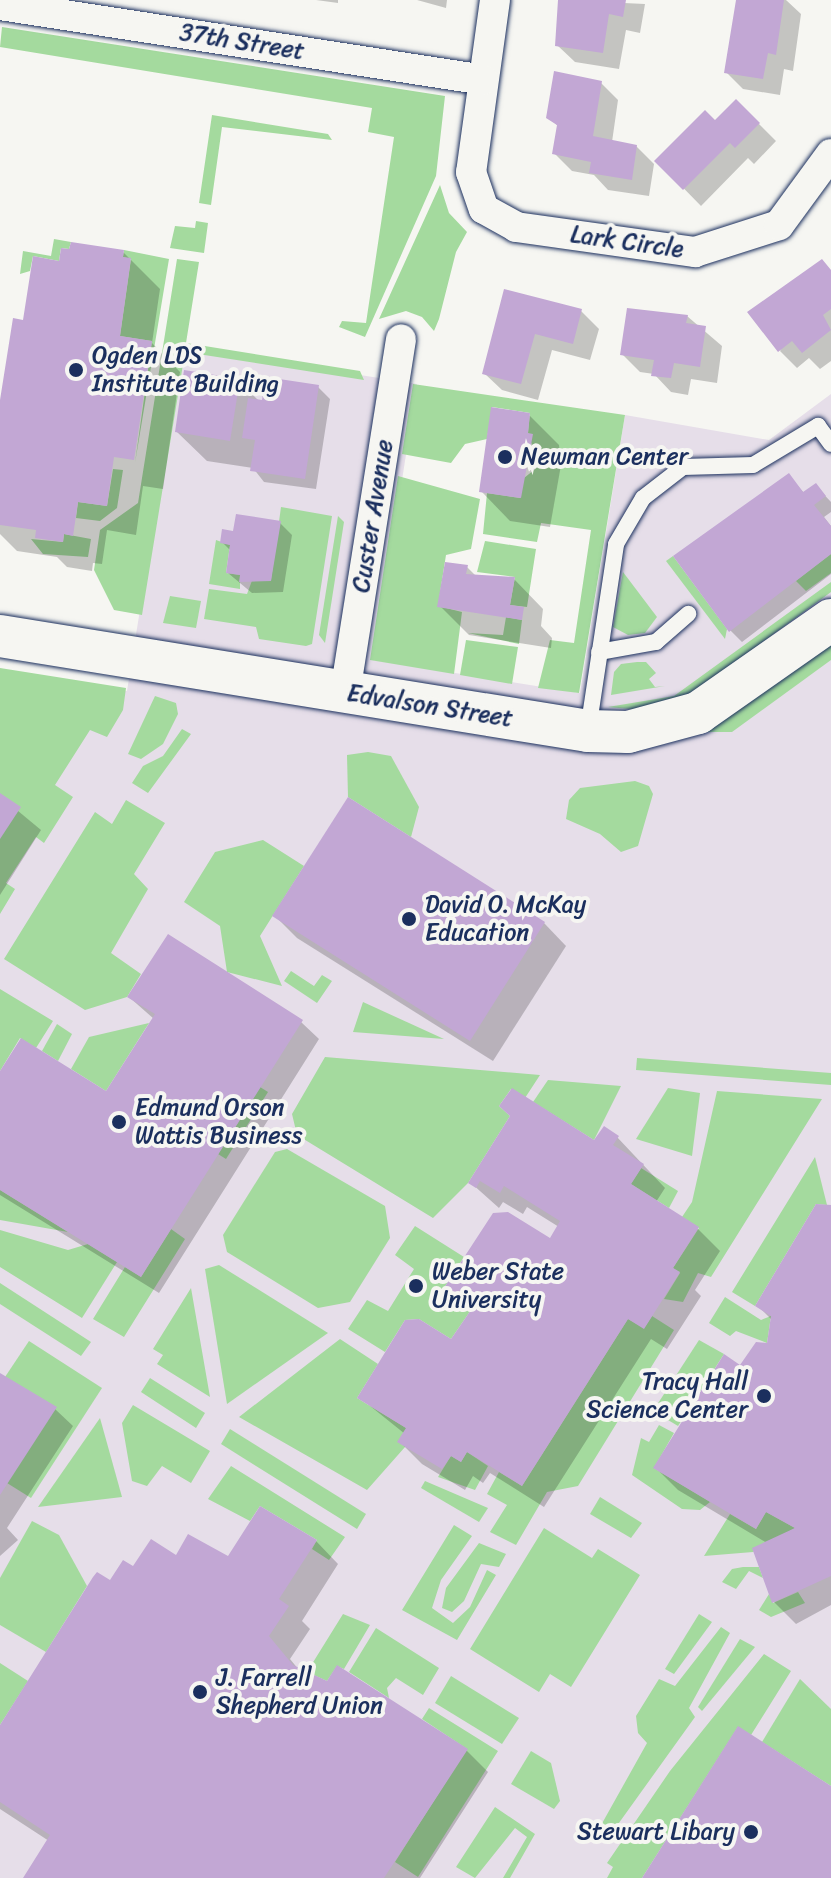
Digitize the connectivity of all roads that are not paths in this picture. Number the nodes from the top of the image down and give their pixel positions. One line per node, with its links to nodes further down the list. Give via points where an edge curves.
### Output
1 (495, 0): 3 (street)
2 (3, 3): 3 (street, 37th Street)
3 (483, 80): 4 (street, Lark Circle, via 471,172 484,209 516,227 695,252 779,225)
4 (831, 154)
5 (401, 339): 11 (street, Custer Avenue)
6 (831, 444): 10 (lane, via 818,426 753,465 683,467 643,498 616,544)
7 (688, 614): 10 (lane, via 656,642)
8 (831, 620): 12 (street, Edvalson Street, via 698,713 628,732)
9 (0, 636): 11 (street, Edvalson Street)
10 (599, 652): 12 (lane)
11 (345, 693): 12 (street, Edvalson Street)
12 (588, 731)

